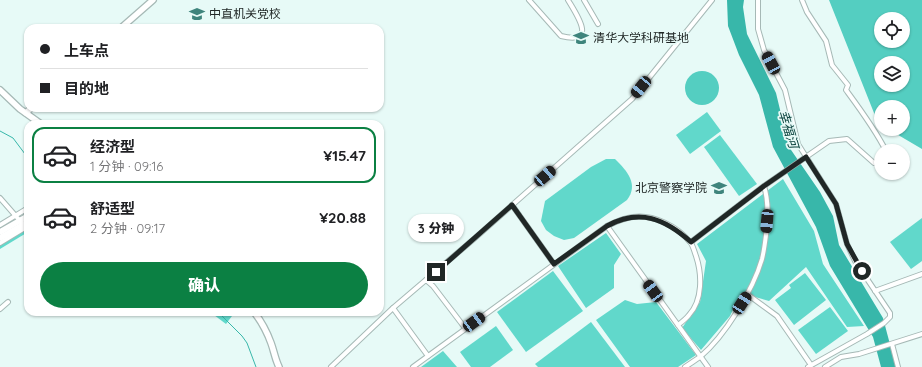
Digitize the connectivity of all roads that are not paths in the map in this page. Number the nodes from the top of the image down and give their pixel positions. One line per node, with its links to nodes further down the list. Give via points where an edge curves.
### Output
1 (153, 0): 8 (main road)
2 (529, 0): 3 (street, via 561,36 573,38 582,34 583,25)
3 (568, 0)
4 (584, 0): 9 (street)
5 (712, 0): 19 (street, via 632,99)
6 (758, 0): 15 (street, via 758,29 764,50 785,90 798,144)
7 (802, 0): 14 (street, via 826,41 832,65 848,85 846,90)
8 (126, 24)
9 (598, 24)
10 (0, 90): 11 (main road)
11 (24, 112)
12 (26, 113): 13 (main road)
13 (36, 120)
14 (882, 144)
15 (806, 157): 16 (street, via 828,141 847,139); 17 (street); 30 (street, via 836,204 847,244)
16 (874, 163)
17 (764, 186): 25 (street); 31 (street, via 768,211 762,259)
18 (0, 198): 20 (street)
19 (512, 205): 27 (street); 29 (street)
20 (23, 222): 21 (street); 23 (main road); 24 (main road); 26 (street)
21 (0, 225)
22 (607, 226): 25 (street, via 632,217 654,219 672,227); 27 (street); 36 (street)
23 (0, 232)
24 (0, 238)
25 (691, 242): 36 (street, via 699,266 698,299 690,314)
26 (0, 243)
27 (554, 264): 37 (street)
28 (922, 274): 30 (street)
29 (426, 280): 34 (street); 37 (street)
30 (875, 291): 42 (street, via 890,317)
31 (748, 294): 41 (street, via 721,335); 42 (street, via 777,316)
32 (8, 302): 33 (street)
33 (0, 308)
34 (393, 308): 40 (street); 44 (street)
35 (257, 316): 43 (main road, via 271,342)
36 (678, 325): 41 (street)
37 (465, 328): 40 (street)
38 (922, 334): 39 (street)
39 (892, 344): 48 (street, via 841,357); 49 (street)
40 (428, 356): 45 (street)
41 (700, 356): 46 (street); 47 (street)
42 (810, 366)
43 (278, 367)
44 (331, 367)
45 (413, 367)
46 (685, 367)
47 (708, 367)
48 (826, 367)
49 (898, 367)

